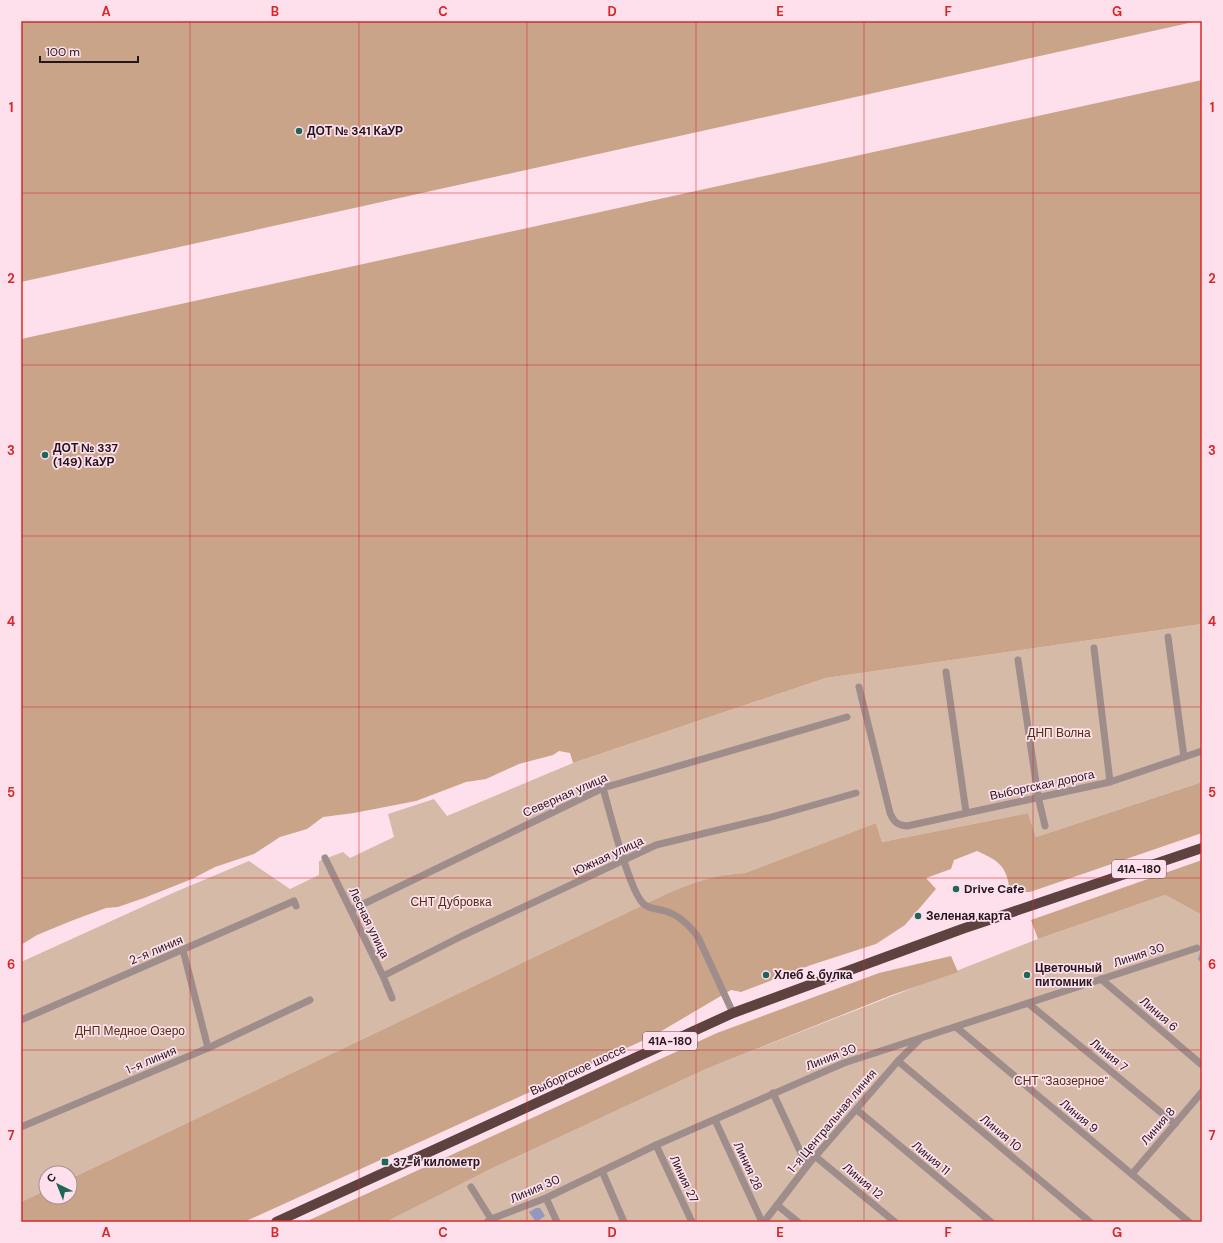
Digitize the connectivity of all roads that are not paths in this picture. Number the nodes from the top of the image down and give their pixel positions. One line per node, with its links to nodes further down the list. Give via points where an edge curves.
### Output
1 (1168, 637): 8 (street)
2 (1094, 648): 9 (street)
3 (1018, 660): 12 (street)
4 (946, 672): 13 (street)
5 (860, 687): 13 (street, Выборгская дорога, via 893,821 907,826)
6 (847, 717): 10 (street, Северная улица)
7 (1202, 751): 8 (street, Выборгская дорога)
8 (1184, 757): 9 (street, Выборгская дорога)
9 (1110, 782): 12 (street, Выборгская дорога)
10 (603, 788): 17 (street); 19 (street, Северная улица)
11 (856, 793): 17 (street, Южная улица, via 761,820 656,845)
12 (1038, 796): 13 (street, Выборгская дорога); 14 (street)
13 (966, 812)
14 (1045, 826)
15 (1202, 848): 27 (main road, Выборгское шоссе / 41А-180, via 864,964)
16 (325, 858): 19 (street, Лесная улица)
17 (624, 860): 22 (street, Южная улица); 27 (street, via 638,899 644,905 666,911 682,920 698,937)
18 (296, 906): 21 (street, 2-я линия, via 294,901)
19 (351, 910): 22 (street, Лесная улица)
20 (1197, 948): 23 (street, Линия 30)
21 (183, 950): 28 (street, 2-я линия); 31 (street)
22 (383, 976): 24 (street, Лесная улица)
23 (1101, 979): 26 (street, Линия 30); 33 (street, Линия 6)
24 (392, 998)
25 (310, 1000): 31 (street, 1-я линия)
26 (1029, 1004): 29 (street, Линия 30); 38 (street, Линия 7)
27 (733, 1013): 49 (main road, Выборгское шоссе / 41А-180)
28 (21, 1020)
29 (956, 1027): 30 (street, Линия 30); 44 (street, Линия 9)
30 (921, 1038): 32 (street, 1-я Центральная линия); 35 (street, Линия 30, via 844,1063)
31 (208, 1048): 39 (street, 1-я линия)
32 (898, 1061): 36 (street, 1-я Центральная линия); 57 (street, Линия 10)
33 (1202, 1065)
34 (1202, 1092): 38 (street, Линия 8)
35 (773, 1093): 37 (street, Линия 30); 42 (street)
36 (857, 1110): 41 (street, 1-я Центральная линия); 56 (street, Линия 11)
37 (715, 1120): 40 (street, Линия 30); 53 (street, Линия 28)
38 (1174, 1124): 44 (street, Линия 8)
39 (21, 1127)
40 (656, 1145): 43 (street, Линия 30); 52 (street, Линия 27)
41 (816, 1157): 42 (street, 1-я Центральная линия); 55 (street, Линия 12)
42 (807, 1166): 47 (street, 1-я Центральная линия)
43 (602, 1171): 46 (street, Линия 30); 51 (street)
44 (1132, 1174): 58 (street, Линия 9)
45 (471, 1187): 48 (street)
46 (546, 1198): 48 (street, Линия 30); 50 (street)
47 (778, 1205): 53 (street, 1-я Центральная линия); 54 (street)
48 (489, 1220)
49 (276, 1222)
50 (557, 1222)
51 (624, 1222)
52 (692, 1222)
53 (763, 1222)
54 (798, 1222)
55 (895, 1222)
56 (991, 1222)
57 (1090, 1222)
58 (1189, 1222)

